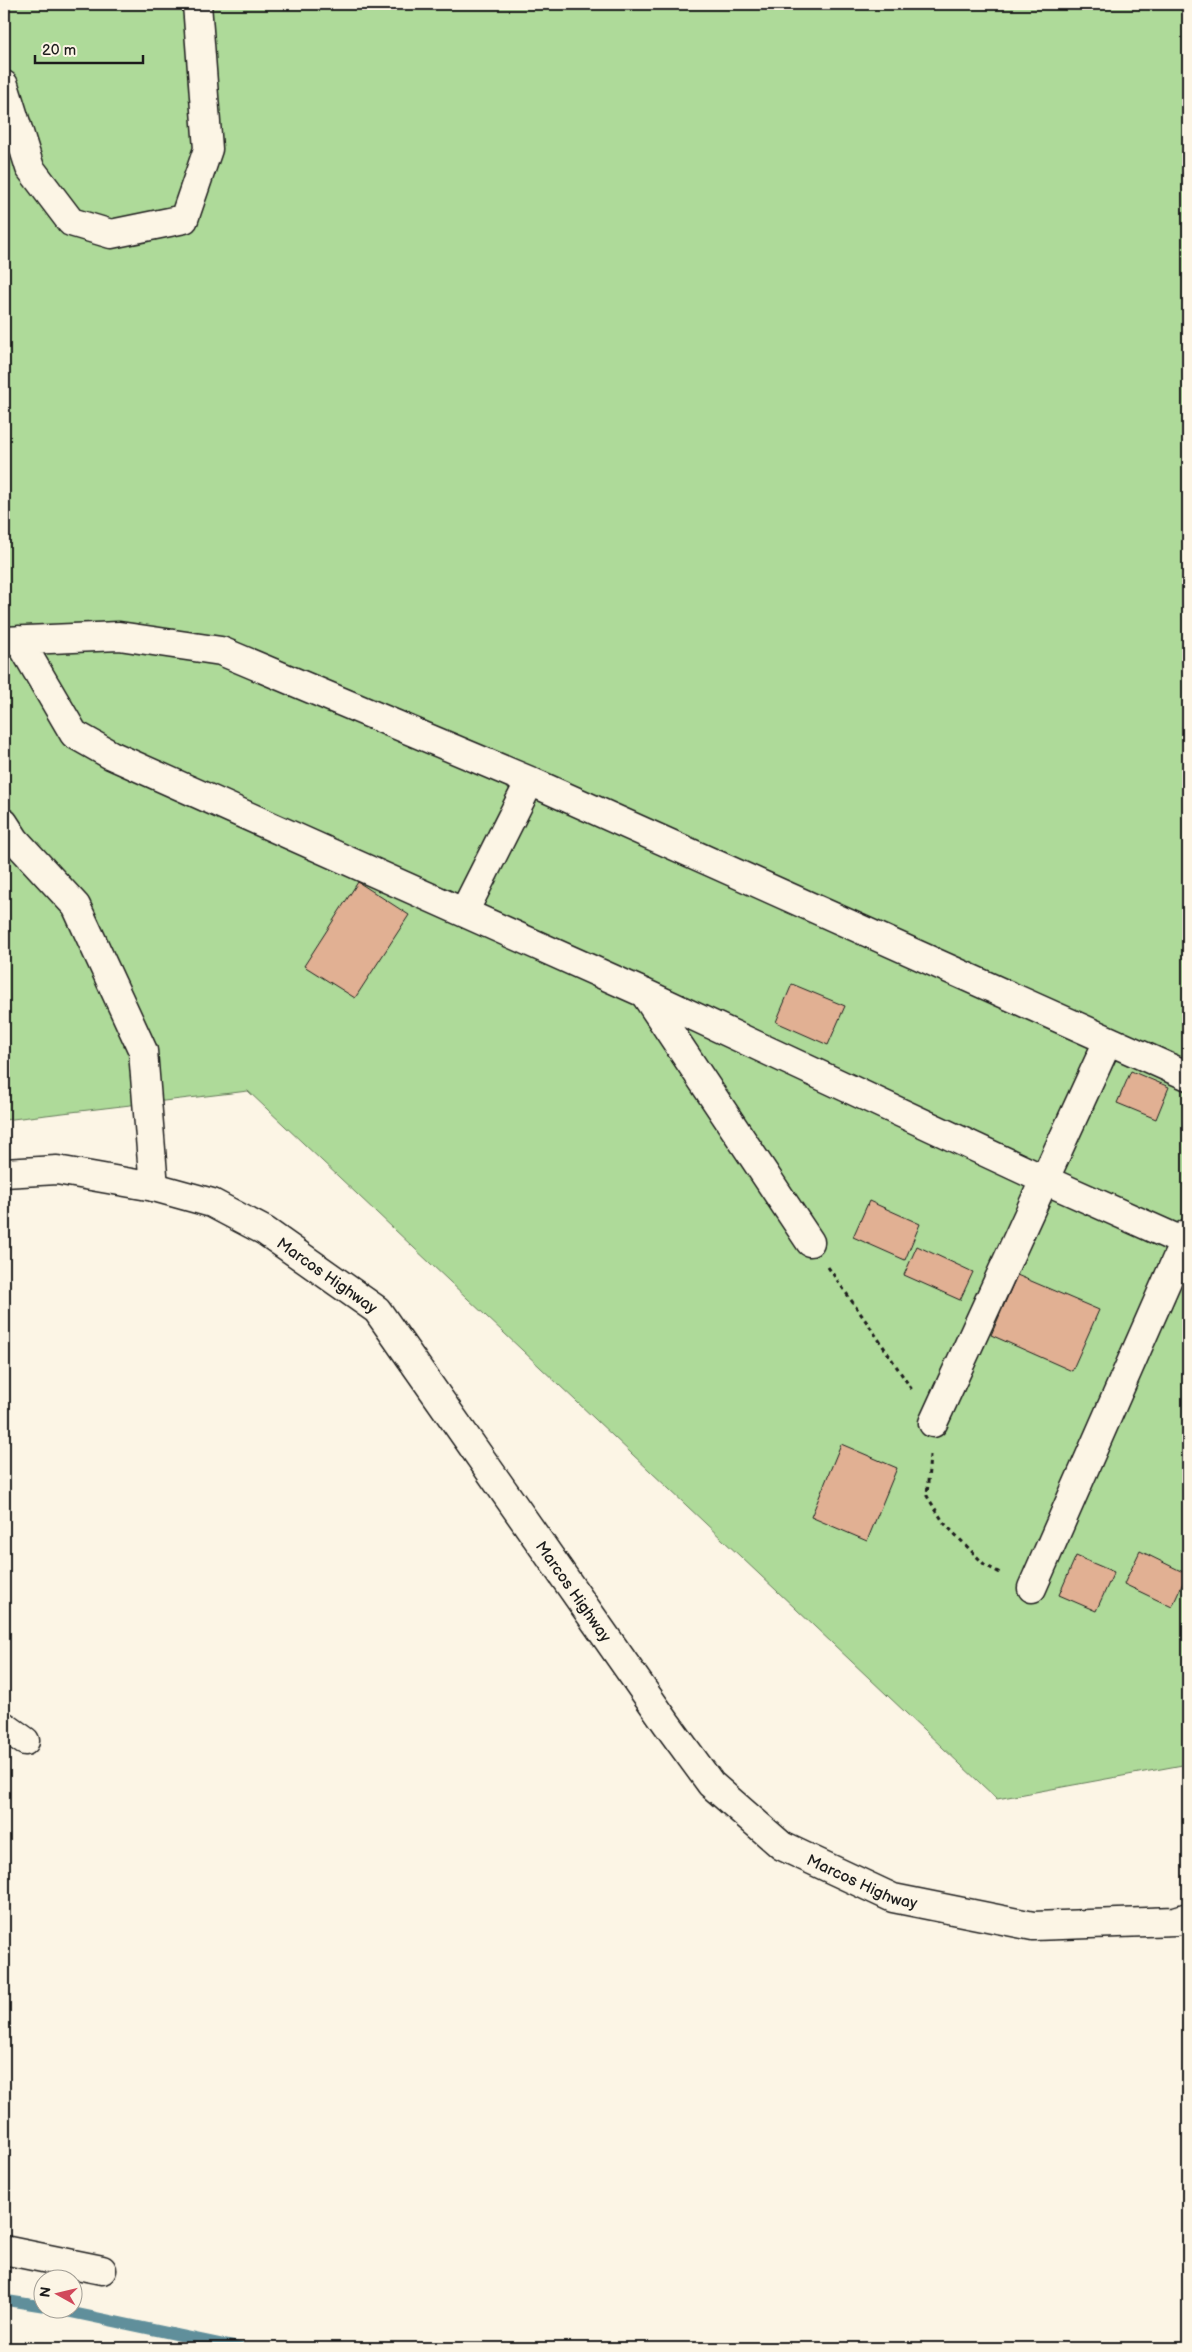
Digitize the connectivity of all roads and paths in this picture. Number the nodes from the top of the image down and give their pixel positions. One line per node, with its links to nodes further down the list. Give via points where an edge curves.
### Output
1 (197, 4): 2 (street, via 208,149 184,219 111,234 71,222 30,168)
2 (4, 85)
3 (12, 640): 4 (street, via 119,636 220,651); 6 (street, via 74,734 120,759)
4 (530, 781): 6 (street); 8 (street)
5 (4, 824): 12 (street, via 76,906 143,1051)
6 (464, 912): 7 (street)
7 (644, 993): 11 (street); 14 (street)
8 (1108, 1041): 9 (street); 11 (street)
9 (1188, 1076)
10 (4, 1173): 12 (street, Marcos Highway, via 57,1170)
11 (1045, 1180): 13 (street); 15 (street)
12 (154, 1187): 17 (street, Marcos Highway, via 212,1203 265,1230 377,1310 711,1784 782,1846 893,1898 1033,1926)
13 (1186, 1238): 16 (street)
14 (810, 1242)
15 (933, 1423)
16 (1032, 1588)
17 (1188, 1918)
18 (4, 2250): 19 (street)
19 (102, 2270)

